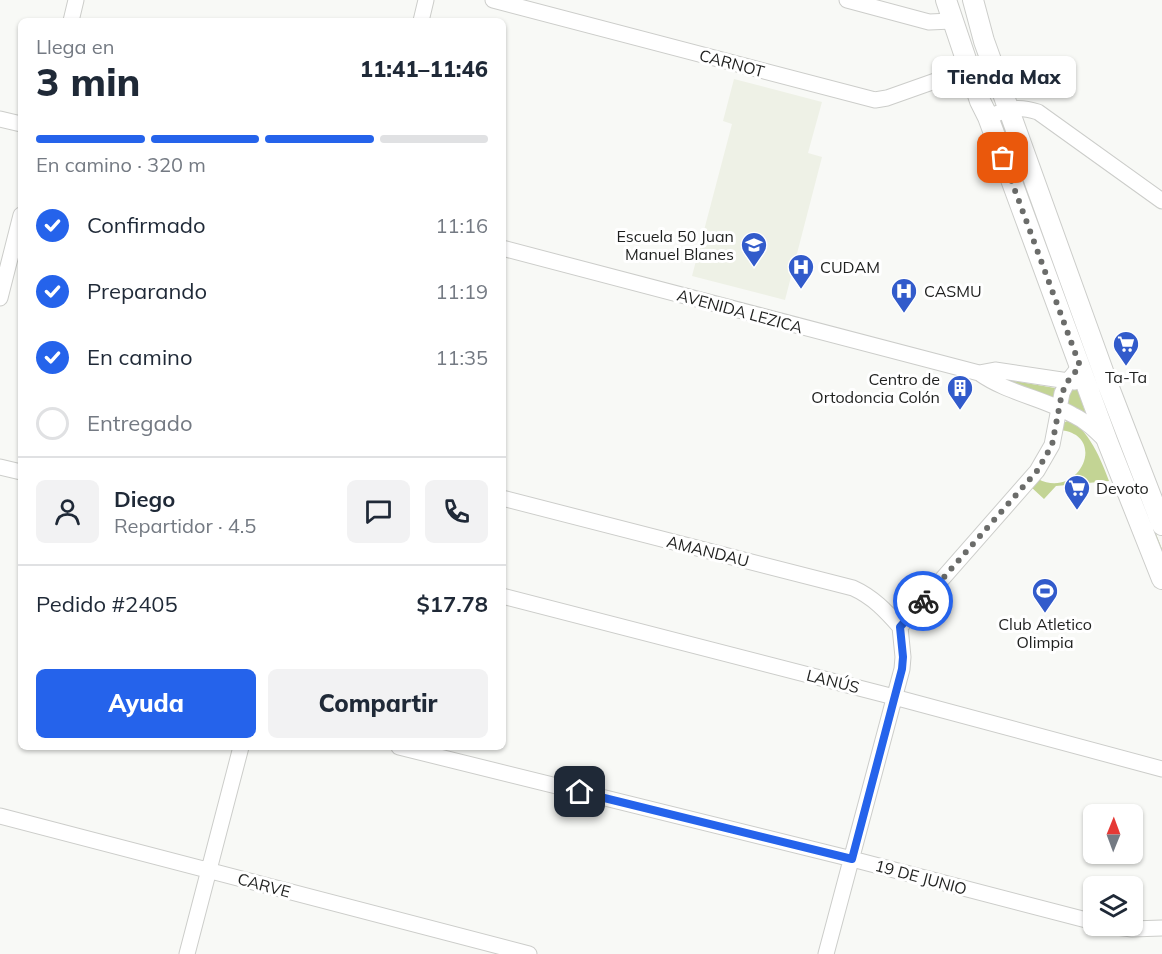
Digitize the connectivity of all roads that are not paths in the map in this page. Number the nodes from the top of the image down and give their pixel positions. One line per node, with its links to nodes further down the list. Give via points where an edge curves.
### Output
1 (76, 0): 7 (street)
2 (426, 0): 8 (street)
3 (493, 0): 10 (street, CARNOT, via 875,100)
4 (847, 0): 9 (street, via 929,22)
5 (946, 0): 9 (main road)
6 (973, 0): 11 (main road)
7 (72, 18)
8 (422, 18)
9 (952, 21): 10 (main road)
10 (969, 69): 12 (main road)
11 (1009, 109): 12 (street); 15 (street, via 1020,107 1038,112); 21 (main road)
12 (988, 117): 20 (main road)
13 (0, 119): 14 (street)
14 (18, 123)
15 (1162, 201)
16 (18, 228): 18 (street)
17 (506, 249): 19 (street, AVENIDA LEZICA)
18 (0, 298)
19 (979, 373): 20 (street, AVENIDA LEZICA, via 994,370); 22 (street, AVENIDA LEZICA, via 992,383)
20 (1079, 377): 21 (street, AVENIDA LEZICA); 22 (street, via 1062,393); 23 (main road)
21 (1108, 385): 27 (main road)
22 (1059, 408): 23 (street, AVENIDA LEZICA, via 1090,425); 30 (street, via 1052,445 1037,471)
23 (1108, 443): 28 (main road)
24 (0, 467): 25 (street)
25 (18, 471)
26 (506, 499): 30 (street, AMANDAU, via 853,588 877,602)
27 (1162, 525)
28 (1162, 579)
29 (506, 597): 31 (street, LANÚS)
30 (900, 627): 31 (street, via 903,657)
31 (894, 697): 34 (street, LANÚS); 36 (street)
32 (240, 750): 37 (street)
33 (411, 750): 36 (street, 19 DE JUNIO)
34 (1162, 769)
35 (0, 816): 37 (street, CARVE)
36 (852, 859): 38 (street, 19 DE JUNIO); 43 (street)
37 (209, 870): 41 (street); 42 (street, CARVE)
38 (1083, 919)
39 (1162, 928): 40 (street)
40 (1143, 929)
41 (187, 954)
42 (529, 954)
43 (826, 954)

